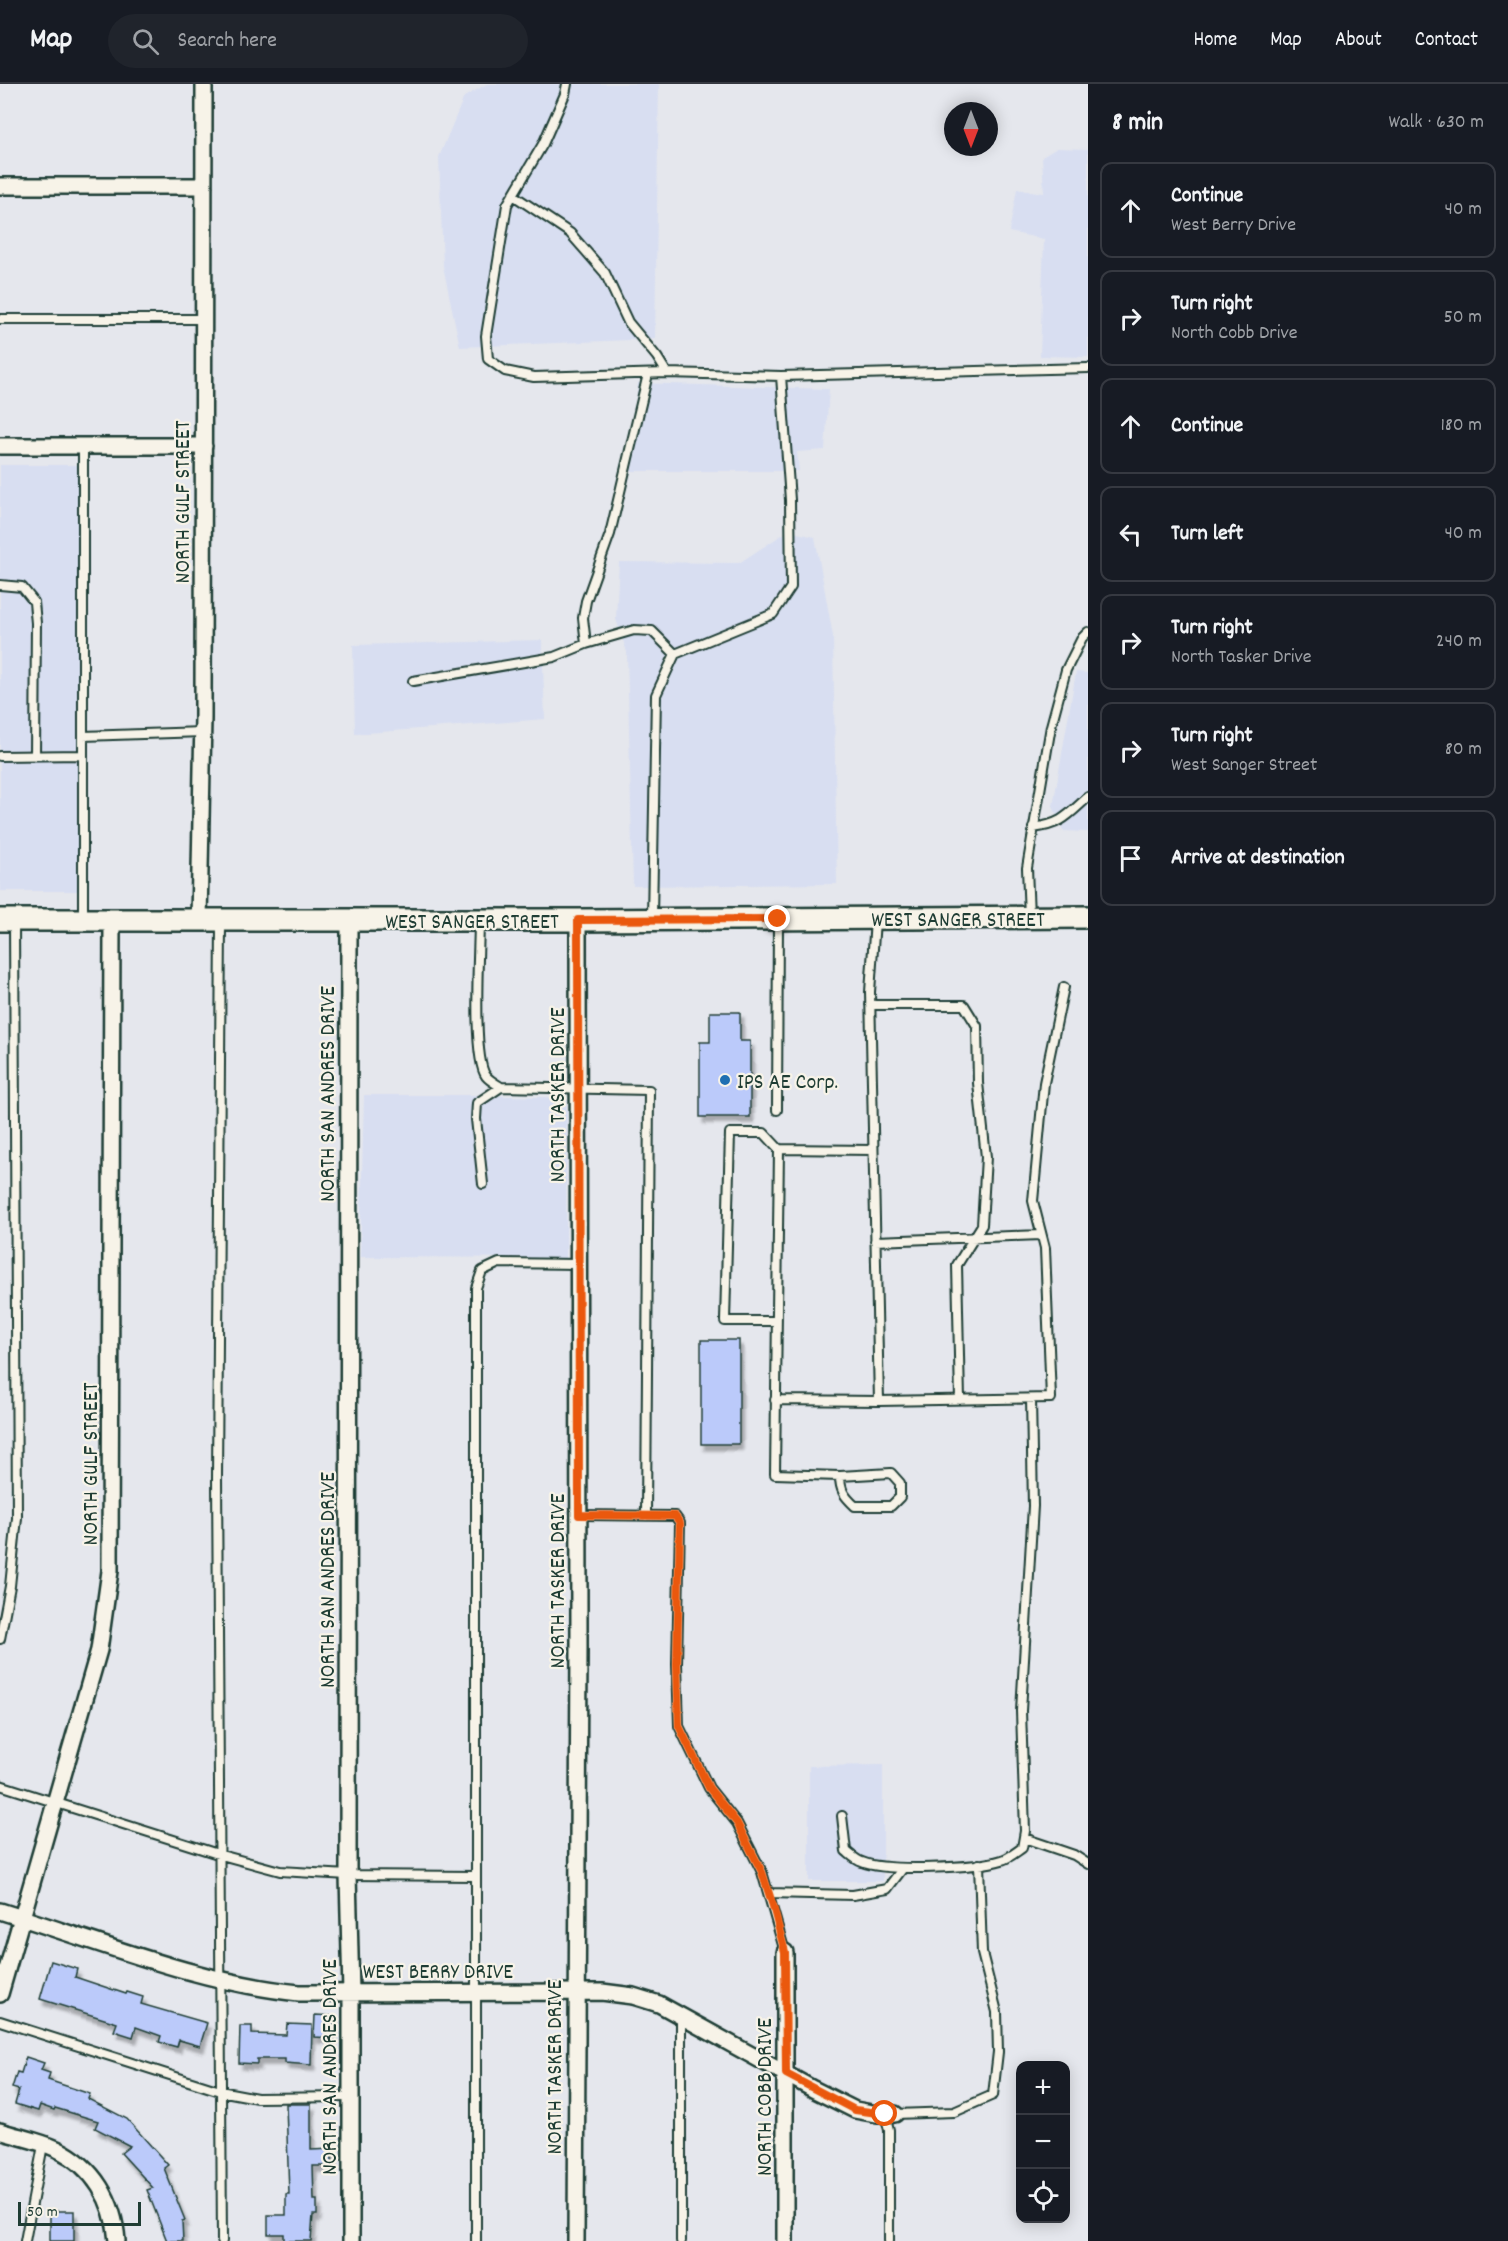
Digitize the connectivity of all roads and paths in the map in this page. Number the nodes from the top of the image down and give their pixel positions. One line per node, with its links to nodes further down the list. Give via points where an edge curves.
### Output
1 (204, 84): 4 (street, NORTH GULF STREET)
2 (567, 84): 5 (lane, via 543,144)
3 (0, 186): 4 (street)
4 (204, 186): 7 (street, NORTH GULF STREET)
5 (513, 195): 9 (lane, via 570,233 605,273 628,322); 10 (lane, via 507,205 486,336 488,359 505,371 534,378)
6 (0, 319): 7 (lane)
7 (204, 319): 14 (street, NORTH GULF STREET)
8 (1088, 368): 11 (lane)
9 (667, 373): 10 (lane); 11 (lane)
10 (648, 374): 17 (lane, via 610,534 583,618)
11 (781, 376): 18 (lane, via 790,500 791,587 773,614)
12 (0, 446): 13 (street)
13 (83, 446): 14 (street); 21 (lane)
14 (204, 446): 20 (street, NORTH GULF STREET)
15 (0, 585): 24 (lane, via 22,587 34,602)
16 (1088, 632): 26 (lane, via 1066,670 1051,726)
17 (586, 644): 18 (lane, via 643,630 652,632); 19 (lane, via 543,659)
18 (675, 654): 39 (lane, via 657,695)
19 (413, 681)
20 (202, 732): 21 (lane); 34 (street, NORTH GULF STREET)
21 (83, 736): 22 (lane)
22 (83, 755): 24 (lane); 32 (lane)
23 (0, 756): 24 (lane)
24 (35, 756)
25 (1088, 797): 26 (lane, via 1063,820)
26 (1033, 828): 27 (lane, via 1027,868)
27 (1029, 917): 28 (main road, WEST SANGER STREET); 29 (main road, WEST SANGER STREET)
28 (1088, 917)
29 (875, 918): 30 (main road, WEST SANGER STREET); 41 (lane)
30 (778, 919): 39 (main road, WEST SANGER STREET); 44 (lane)
31 (7, 920): 32 (main road, WEST SANGER STREET); 60 (lane, via 16,1518)
32 (83, 920): 33 (main road, WEST SANGER STREET)
33 (112, 920): 34 (main road, WEST SANGER STREET); 62 (street, NORTH GULF STREET, via 110,1571 99,1650)
34 (199, 920): 35 (main road, WEST SANGER STREET)
35 (221, 920): 36 (main road, WEST SANGER STREET); 65 (lane, via 217,1478)
36 (349, 920): 37 (main road, WEST SANGER STREET); 69 (street, NORTH SAN ANDRES DRIVE)
37 (479, 920): 38 (main road, WEST SANGER STREET); 42 (lane, via 481,1065 485,1076)
38 (578, 920): 39 (main road, WEST SANGER STREET); 43 (street, NORTH TASKER DRIVE)
39 (652, 920)
40 (1064, 987): 48 (lane, via 1044,1083 1034,1190)
41 (870, 1005): 46 (lane); 49 (lane, via 964,1005 977,1026 986,1157 982,1225)
42 (501, 1087): 43 (lane); 47 (lane, via 477,1103)
43 (578, 1089): 51 (street, NORTH TASKER DRIVE); 59 (lane, via 649,1090)
44 (777, 1110)
45 (779, 1149): 46 (lane); 52 (lane); 52 (lane, via 764,1133 730,1133 725,1321)
46 (873, 1150): 50 (lane)
47 (483, 1184)
48 (1041, 1235): 49 (lane); 53 (lane, via 1045,1248 1051,1398)
49 (975, 1236): 50 (lane); 55 (lane, via 957,1265)
50 (875, 1241): 56 (lane)
51 (578, 1264): 58 (street, NORTH TASKER DRIVE); 70 (lane, via 499,1263 482,1271 476,1288)
52 (776, 1322): 54 (lane)
53 (1031, 1399): 55 (lane); 64 (lane, via 1033,1506 1022,1710)
54 (775, 1400): 56 (lane); 57 (lane, via 775,1474)
55 (960, 1400): 56 (lane)
56 (879, 1401)
57 (840, 1476): 57 (lane, via 891,1473 900,1483 900,1497 891,1506 855,1506 840,1488)
58 (579, 1515): 59 (lane); 77 (street, NORTH TASKER DRIVE)
59 (646, 1516): 71 (lane, via 675,1516 680,1523 679,1726 709,1788 737,1823)
60 (0, 1639)
61 (0, 1785): 62 (lane)
62 (55, 1802): 65 (lane); 73 (street, NORTH GULF STREET)
63 (842, 1816): 68 (lane, via 846,1851 861,1862)
64 (1024, 1838): 66 (lane, via 1022,1848 1002,1860); 67 (lane, via 1074,1855)
65 (221, 1855): 69 (lane, via 280,1871); 75 (lane)
66 (979, 1864): 68 (lane); 85 (lane, via 982,1953 997,2012 993,2095 954,2112)
67 (1088, 1864)
68 (903, 1868): 71 (lane, via 887,1889 853,1895)
69 (348, 1875): 70 (lane); 78 (street, NORTH SAN ANDRES DRIVE)
70 (475, 1876): 76 (lane)
71 (769, 1893): 74 (lane)
72 (0, 1911): 73 (street, WEST BERRY DRIVE)
73 (23, 1918): 75 (street, WEST BERRY DRIVE); 79 (street, NORTH GULF STREET)
74 (785, 1952): 82 (street, NORTH COBB DRIVE)
75 (221, 1980): 78 (street, WEST BERRY DRIVE, via 259,1989); 83 (lane)
76 (475, 1992): 77 (street, WEST BERRY DRIVE); 78 (street, WEST BERRY DRIVE); 92 (lane)
77 (576, 1992): 80 (street, WEST BERRY DRIVE, via 633,1996); 93 (street, NORTH TASKER DRIVE)
78 (351, 1993): 84 (street, NORTH SAN ANDRES DRIVE)
79 (0, 1994)
80 (681, 2016): 82 (street, WEST BERRY DRIVE); 94 (lane)
81 (0, 2022): 83 (lane)
82 (786, 2074): 85 (street, WEST BERRY DRIVE, via 855,2110); 95 (street, NORTH COBB DRIVE)
83 (220, 2091): 84 (lane, via 257,2098); 90 (lane)
84 (351, 2097): 91 (street, NORTH SAN ANDRES DRIVE)
85 (890, 2114): 96 (lane)
86 (0, 2131): 87 (street)
87 (43, 2145): 88 (lane); 89 (street, via 78,2162 102,2188 114,2216)
88 (25, 2241)
89 (117, 2241)
90 (222, 2241)
91 (351, 2241)
92 (476, 2241)
93 (576, 2241)
94 (681, 2241)
95 (785, 2241)
96 (889, 2241)

